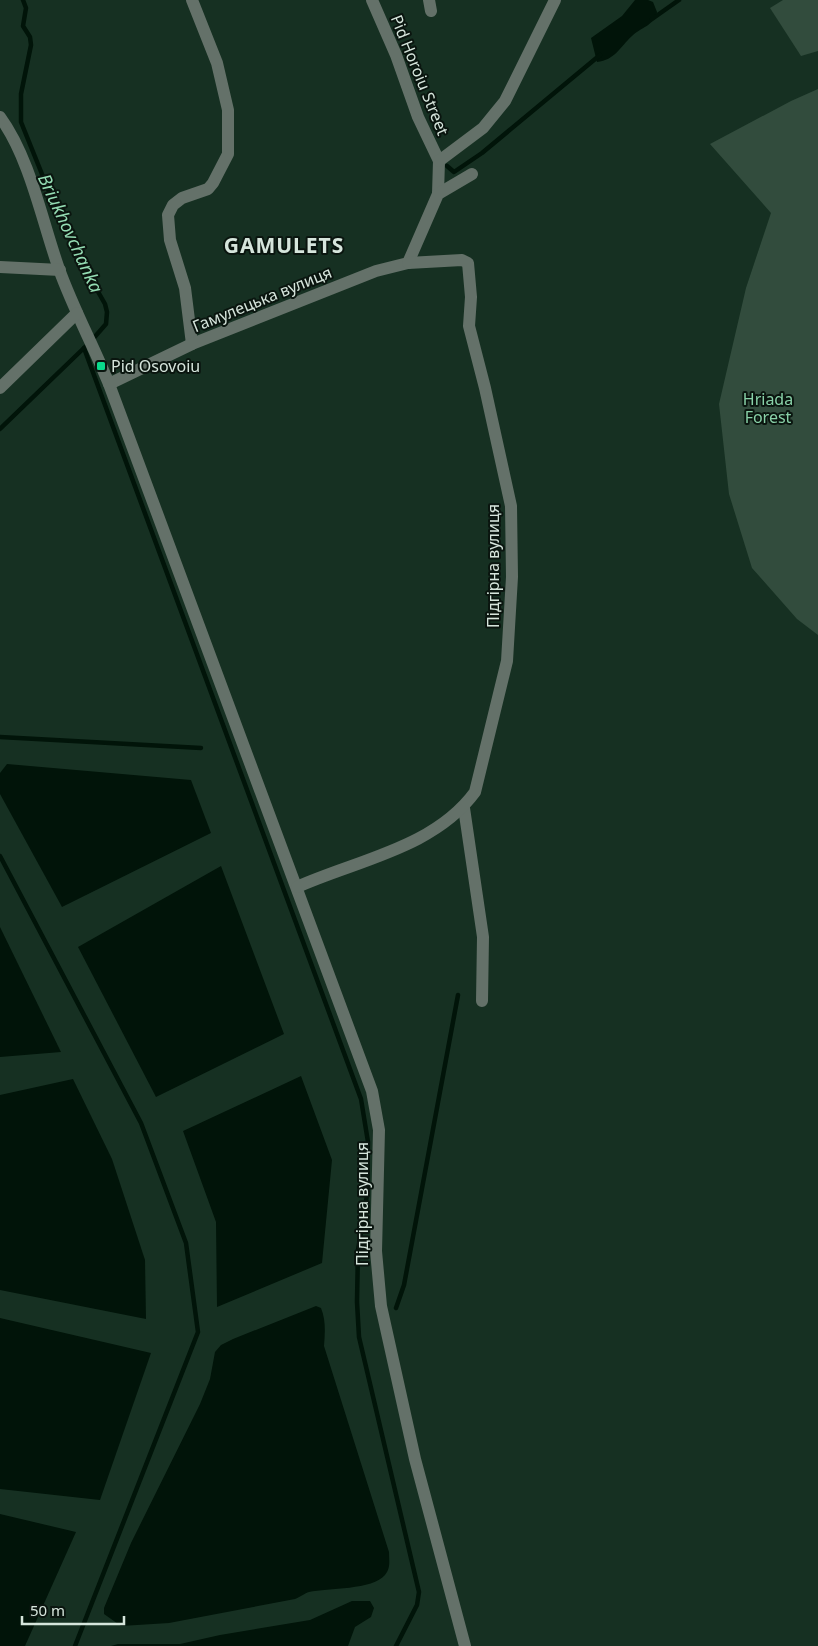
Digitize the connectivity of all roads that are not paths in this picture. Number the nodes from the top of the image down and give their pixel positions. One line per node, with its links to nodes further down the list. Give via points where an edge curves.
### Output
1 (192, 0): 12 (street, via 217,63 228,110 228,154 213,183 182,198 168,215 170,240 185,288)
2 (372, 0): 5 (street, Pid Horoiu Street)
3 (555, 0): 5 (street, via 505,101 483,128)
4 (0, 117): 10 (street, Підгірна вулиця, via 25,166)
5 (439, 161): 7 (street)
6 (472, 174): 7 (street)
7 (438, 194): 8 (street)
8 (408, 263): 12 (street, Гамулецька вулиця, via 376,271); 15 (street, Підгірна вулиця, via 462,260 468,263 471,296 468,326 511,506 512,577 507,661 475,792)
9 (0, 267): 10 (street)
10 (60, 270): 11 (street, Підгірна вулиця)
11 (76, 313): 13 (street, Підгірна вулиця); 14 (street)
12 (192, 344): 13 (street, Гамулецька вулиця)
13 (109, 384): 16 (street, Підгірна вулиця)
14 (0, 388)
15 (464, 808): 16 (street, Підгірна вулиця, via 409,844); 17 (street, via 482,930)
16 (297, 887): 18 (street, Підгірна вулиця, via 372,1091 379,1130 376,1251 381,1306 415,1459)
17 (482, 1001)
18 (464, 1646)

